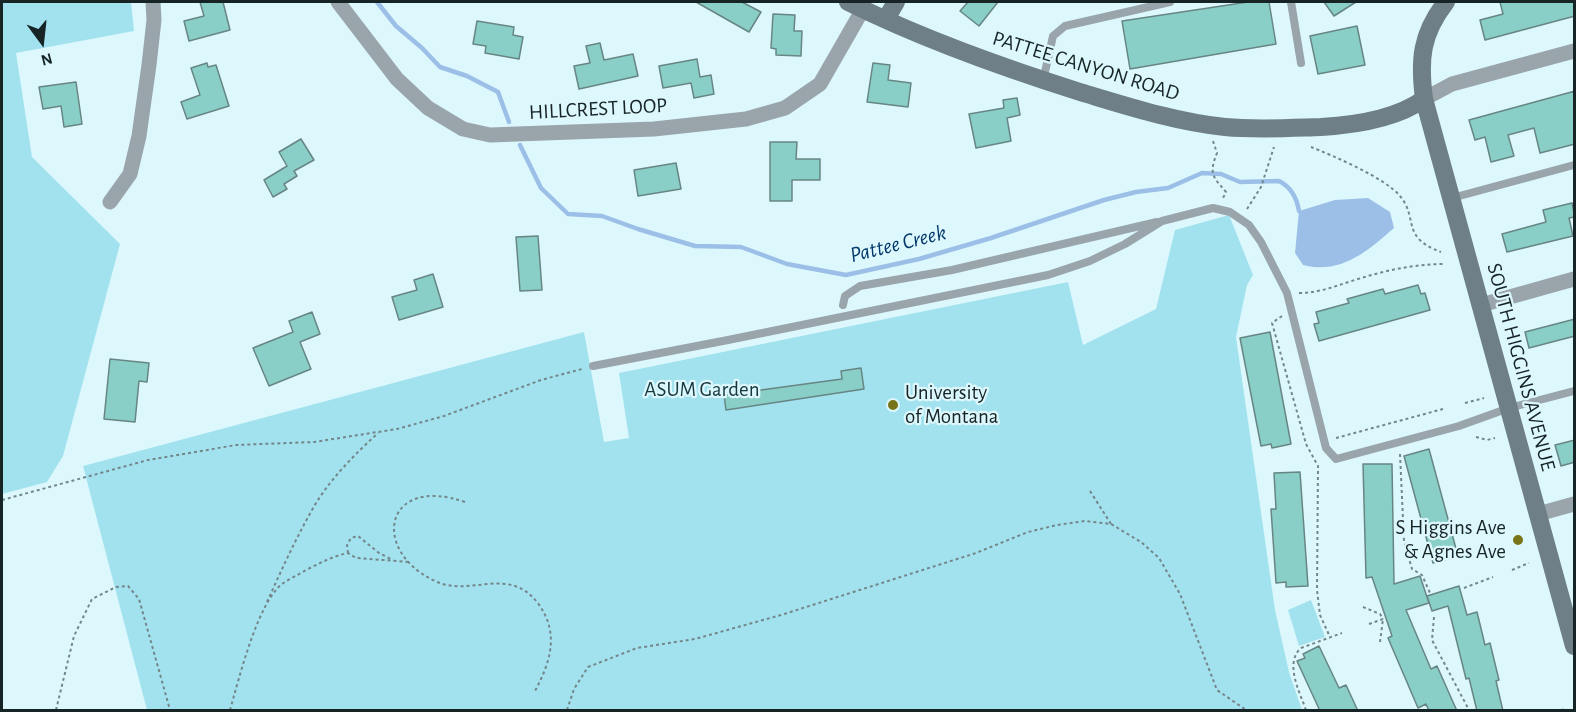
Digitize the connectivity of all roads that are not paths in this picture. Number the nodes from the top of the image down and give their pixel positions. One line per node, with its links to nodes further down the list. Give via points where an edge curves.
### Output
1 (153, 2): 15 (street, via 152,42 139,136 130,174)
2 (338, 2): 7 (street, HILLCREST LOOP, via 397,79 428,108 463,129 490,135 654,129 746,119 785,108 820,84)
3 (896, 2): 8 (main road)
4 (1170, 2): 11 (lane, via 1065,26 1053,36)
5 (1291, 2): 10 (lane)
6 (1446, 2): 12 (main road, SOUTH HIGGINS AVENUE, via 1431,26 1422,52)
7 (855, 5): 8 (main road, PATTEE CANYON ROAD)
8 (886, 19): 11 (main road, PATTEE CANYON ROAD)
9 (1575, 51): 12 (street, via 1448,85)
10 (1301, 63)
11 (1043, 81): 12 (main road, PATTEE CANYON ROAD, via 1148,113 1225,127 1335,126 1404,110)
12 (1425, 99): 14 (main road, SOUTH HIGGINS AVENUE)
13 (1575, 165): 14 (lane)
14 (1452, 198): 19 (main road, SOUTH HIGGINS AVENUE)
15 (110, 202)
16 (1161, 221): 18 (lane, via 951,270 860,286 845,296); 20 (lane, via 1090,261 1048,275); 22 (lane, via 1213,208 1230,212 1249,225 1287,293 1326,448 1336,459 1459,426)
17 (1575, 279): 19 (street)
18 (843, 305)
19 (1481, 305): 22 (main road, SOUTH HIGGINS AVENUE)
20 (593, 366)
21 (1575, 391): 22 (lane)
22 (1509, 408): 24 (main road, SOUTH HIGGINS AVENUE)
23 (1575, 504): 24 (street)
24 (1538, 514): 25 (main road, SOUTH HIGGINS AVENUE)
25 (1570, 616): 26 (main road, SOUTH HIGGINS AVENUE)
26 (1575, 646)

